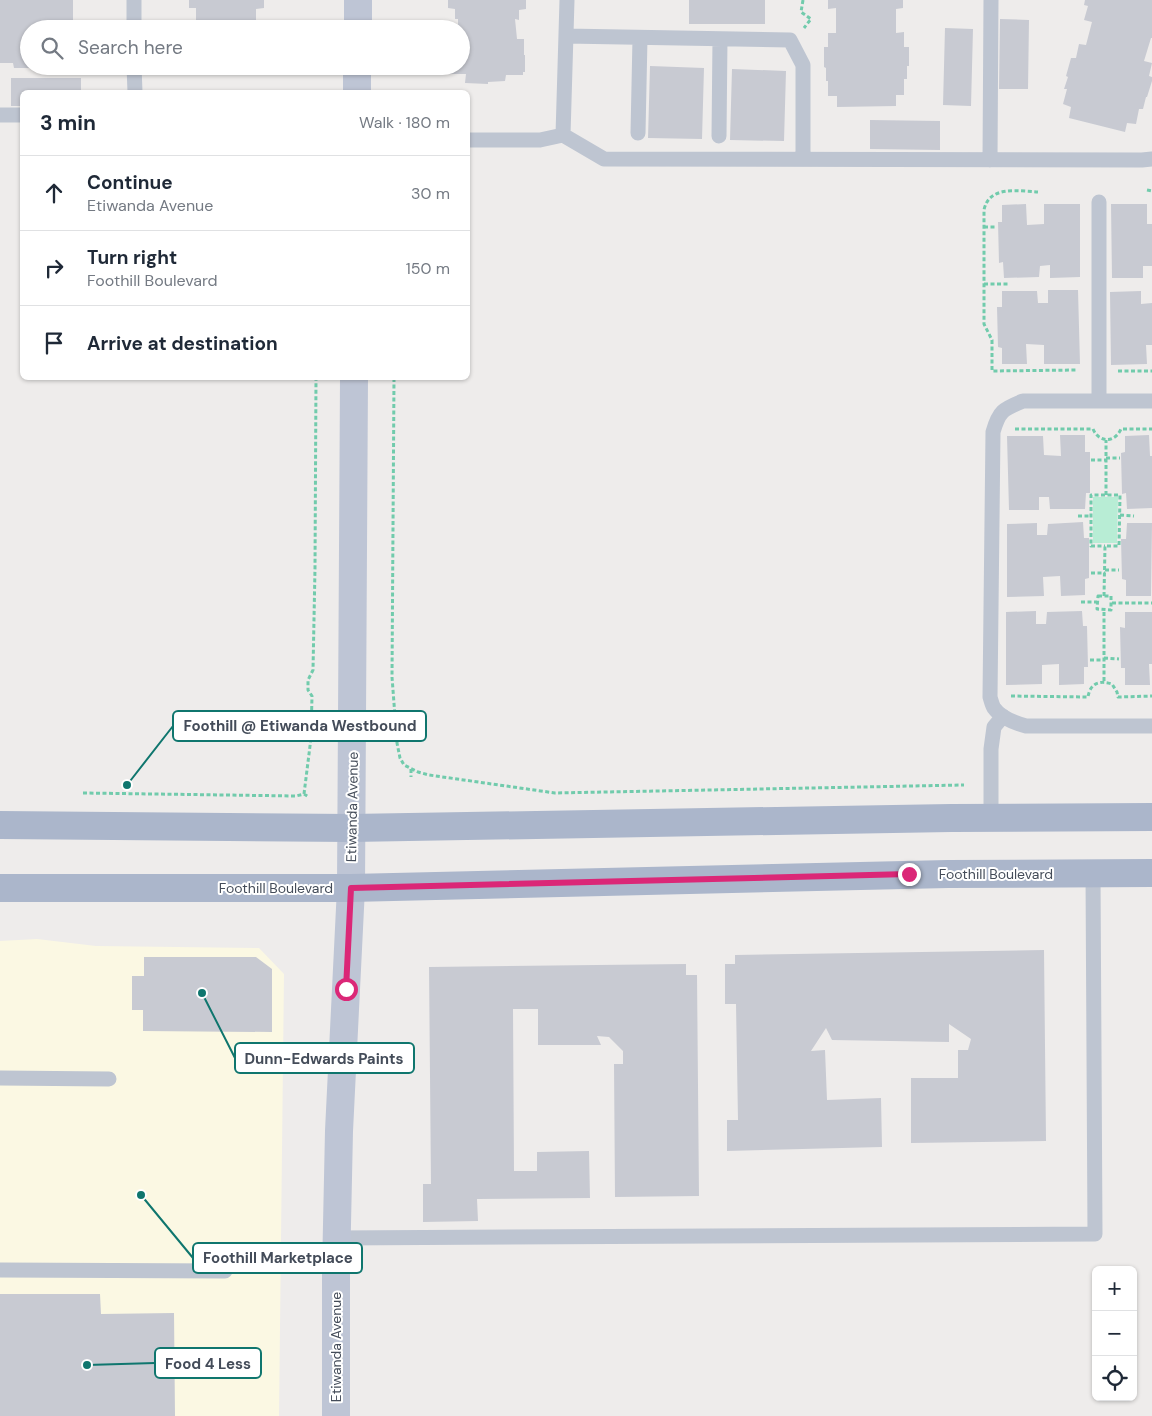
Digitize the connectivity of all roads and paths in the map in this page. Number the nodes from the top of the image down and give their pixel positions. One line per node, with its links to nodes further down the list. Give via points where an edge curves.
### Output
1 (134, 0): 6 (lane)
2 (358, 0): 7 (main road)
3 (567, 0): 8 (lane)
4 (803, 0): 11 (path, via 801,12 810,19 798,36)
5 (991, 0): 24 (lane)
6 (134, 20)
7 (358, 20)
8 (566, 36): 9 (lane); 19 (lane)
9 (640, 38): 10 (lane); 18 (lane)
10 (720, 39): 11 (lane); 20 (lane)
11 (790, 40): 23 (lane, via 803,65)
12 (134, 75): 14 (lane)
13 (357, 75): 15 (main road)
14 (135, 90)
15 (357, 90)
16 (0, 115): 17 (lane)
17 (20, 115)
18 (638, 133)
19 (563, 135): 21 (lane, via 540,140); 23 (lane, via 604,159)
20 (719, 136)
21 (470, 140)
22 (1152, 159): 24 (lane)
23 (803, 160): 24 (lane)
24 (990, 160)
25 (1038, 192): 27 (path, via 1001,192 989,198 984,210)
26 (1099, 202): 37 (lane)
27 (984, 227): 28 (path); 29 (path)
28 (996, 227)
29 (984, 284): 30 (path); 31 (path, via 984,324 992,340 992,371)
30 (1010, 284)
31 (1077, 370)
32 (1112, 371): 33 (path)
33 (1152, 371)
34 (316, 380): 74 (path, via 313,670 308,680 312,696 311,738)
35 (354, 380): 79 (main road, Etiwanda Avenue)
36 (394, 380): 68 (path, via 392,677)
37 (1099, 400): 38 (lane); 66 (lane, via 1023,401 1003,410 993,432 990,697 995,709)
38 (1152, 401)
39 (1010, 429): 41 (path, via 1093,429 1095,434)
40 (1152, 429): 41 (path, via 1121,429 1116,437)
41 (1106, 440): 43 (path)
42 (1120, 458): 43 (path)
43 (1106, 459): 44 (path); 45 (path)
44 (1091, 460)
45 (1106, 495): 46 (path, via 1120,495); 48 (path, via 1091,495)
46 (1120, 515): 49 (path); 50 (path, via 1119,546)
47 (1078, 516): 48 (path)
48 (1091, 516): 50 (path, via 1091,546)
49 (1134, 516)
50 (1105, 546): 52 (path)
51 (1119, 570): 52 (path)
52 (1105, 572): 53 (path); 54 (path)
53 (1091, 573)
54 (1104, 596): 56 (path, via 1098,596); 57 (path, via 1111,596)
55 (1081, 602): 56 (path)
56 (1097, 602): 59 (path, via 1097,610)
57 (1112, 603): 58 (path); 59 (path, via 1111,610)
58 (1152, 604)
59 (1104, 610): 60 (path)
60 (1104, 659): 61 (path); 62 (path); 63 (path)
61 (1118, 659)
62 (1090, 660)
63 (1104, 681): 64 (path, via 1092,686 1088,697); 65 (path, via 1112,684 1118,697)
64 (1011, 696)
65 (1152, 696)
66 (1003, 716): 67 (lane, via 1026,726); 77 (lane, via 994,727 991,749)
67 (1152, 726)
68 (400, 758): 69 (path); 70 (path)
69 (394, 760)
70 (411, 769): 71 (path); 72 (path, via 429,775 555,792)
71 (411, 777)
72 (964, 786)
73 (83, 793): 74 (path)
74 (304, 794): 75 (path)
75 (309, 797)
76 (1152, 816): 77 (main road)
77 (991, 817): 79 (main road)
78 (0, 825): 79 (main road)
79 (351, 828): 83 (main road, Etiwanda Avenue)
80 (1093, 873): 81 (main road, Foothill Boulevard); 83 (main road, Foothill Boulevard); 86 (lane, via 1095,1234)
81 (1152, 873)
82 (0, 888): 83 (main road, Foothill Boulevard)
83 (351, 888): 86 (main road, Etiwanda Avenue, via 340,1095)
84 (0, 1078): 85 (lane)
85 (109, 1079)
86 (337, 1238): 89 (main road, Etiwanda Avenue)
87 (0, 1270): 88 (lane)
88 (225, 1271)
89 (336, 1416)

